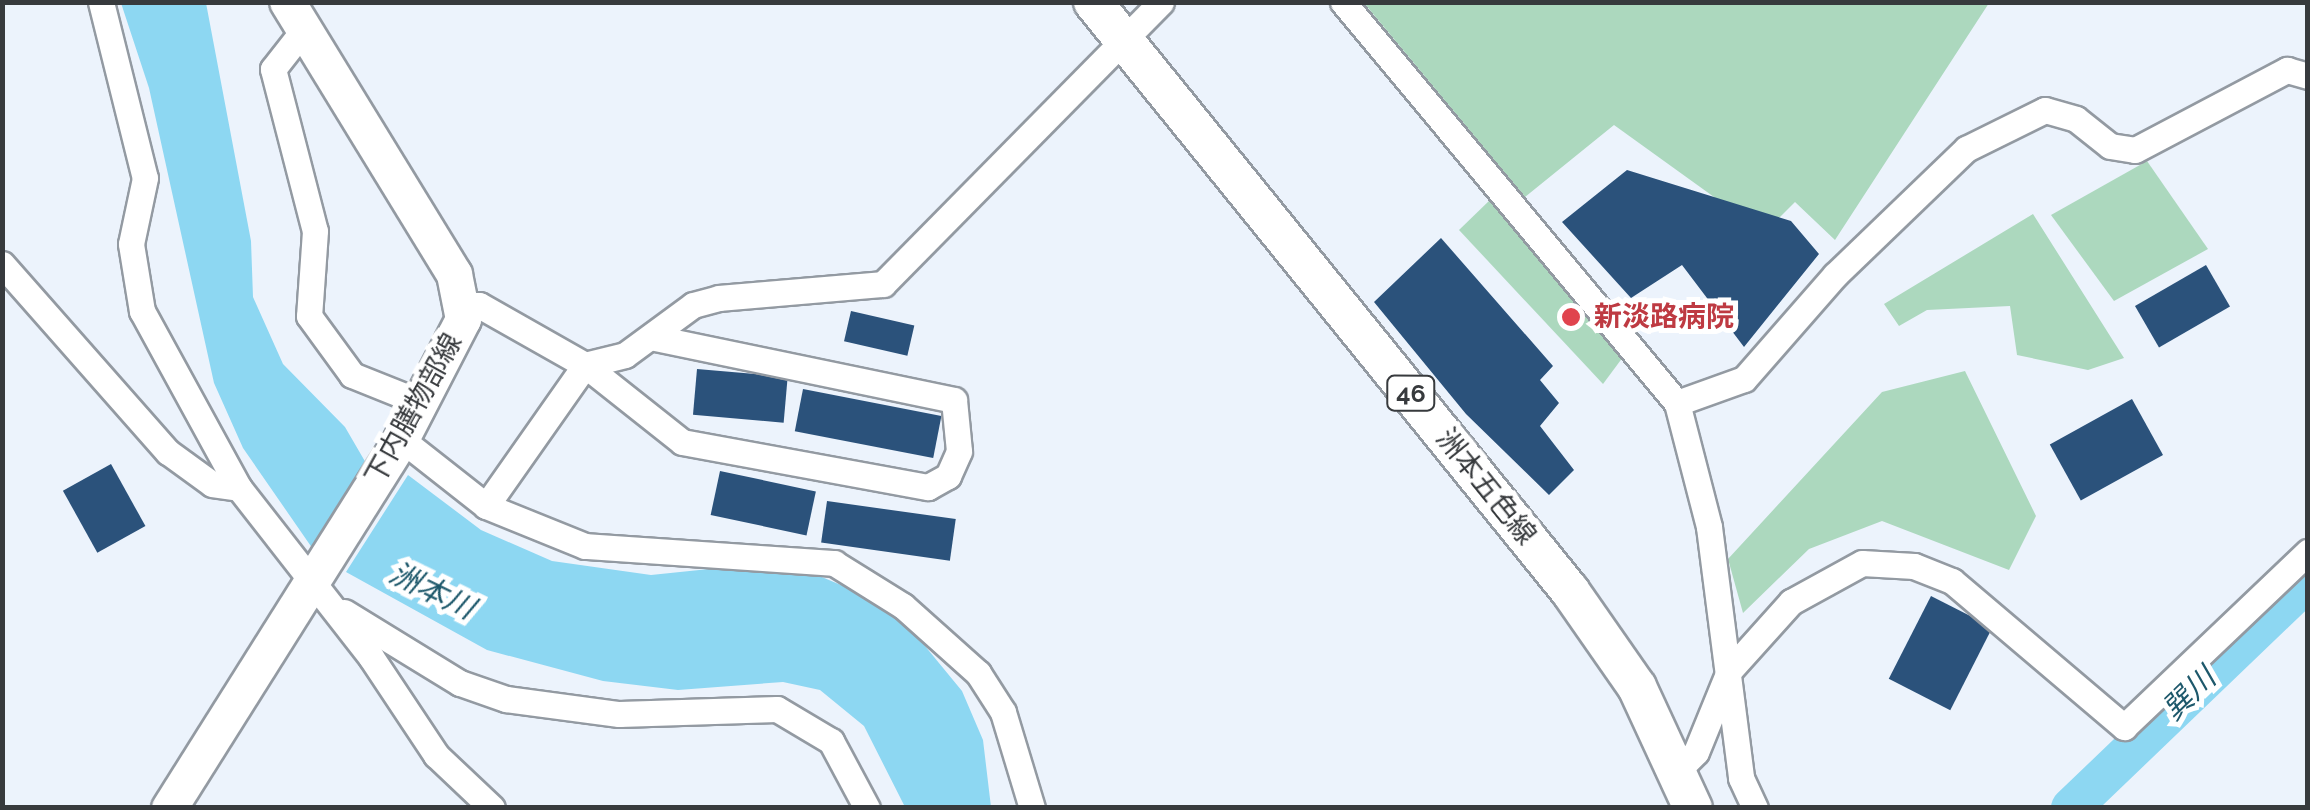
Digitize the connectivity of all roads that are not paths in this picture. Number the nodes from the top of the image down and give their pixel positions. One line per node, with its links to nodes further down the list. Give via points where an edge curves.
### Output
1 (101, 2): 15 (street, via 145,178 131,244 142,312)
2 (1093, 2): 6 (main road, 洲本五色線 / 46)
3 (1161, 2): 6 (street)
4 (1343, 2): 13 (street)
5 (294, 17): 9 (main road, 下内膳物部線, via 439,248); 12 (street, via 273,69 314,230 309,316 352,375)
6 (1122, 37): 10 (street, via 923,252 883,284 719,298 693,305); 20 (main road, 洲本五色線 / 46, via 1570,591 1637,687)
7 (2308, 76): 13 (street, via 2287,70 2135,150 2110,146 2076,120 2045,110 1966,149 1872,237 1744,379)
8 (2, 264): 15 (street, via 168,452 212,484)
9 (463, 305): 11 (street, via 479,304); 12 (main road, 下内膳物部線, via 459,334)
10 (655, 338): 11 (street); 11 (street, via 954,400 960,451 948,476 928,487 682,442)
11 (585, 365): 16 (street)
12 (422, 403): 14 (main road, 下内膳物部線)
13 (1677, 403): 19 (street, via 1710,527)
14 (401, 439): 16 (street); 18 (main road, 下内膳物部線)
15 (239, 488): 18 (street)
16 (486, 506): 24 (street, via 548,534 629,554 834,564 904,606 978,673 1003,712)
17 (2308, 552): 19 (street, via 2124,727 2070,689 1994,612 1914,566 1862,562 1806,594)
18 (320, 582): 21 (main road, 下内膳物部線); 22 (street, via 436,755); 23 (street, via 446,675 506,699 619,714 778,709 831,740)
19 (1728, 671): 20 (street, via 1696,752); 26 (street, via 1741,778)
20 (1678, 770): 25 (main road, 洲本五色線 / 46)
21 (169, 808)
22 (492, 808)
23 (867, 808)
24 (1032, 808)
25 (1692, 808)
26 (1755, 808)

